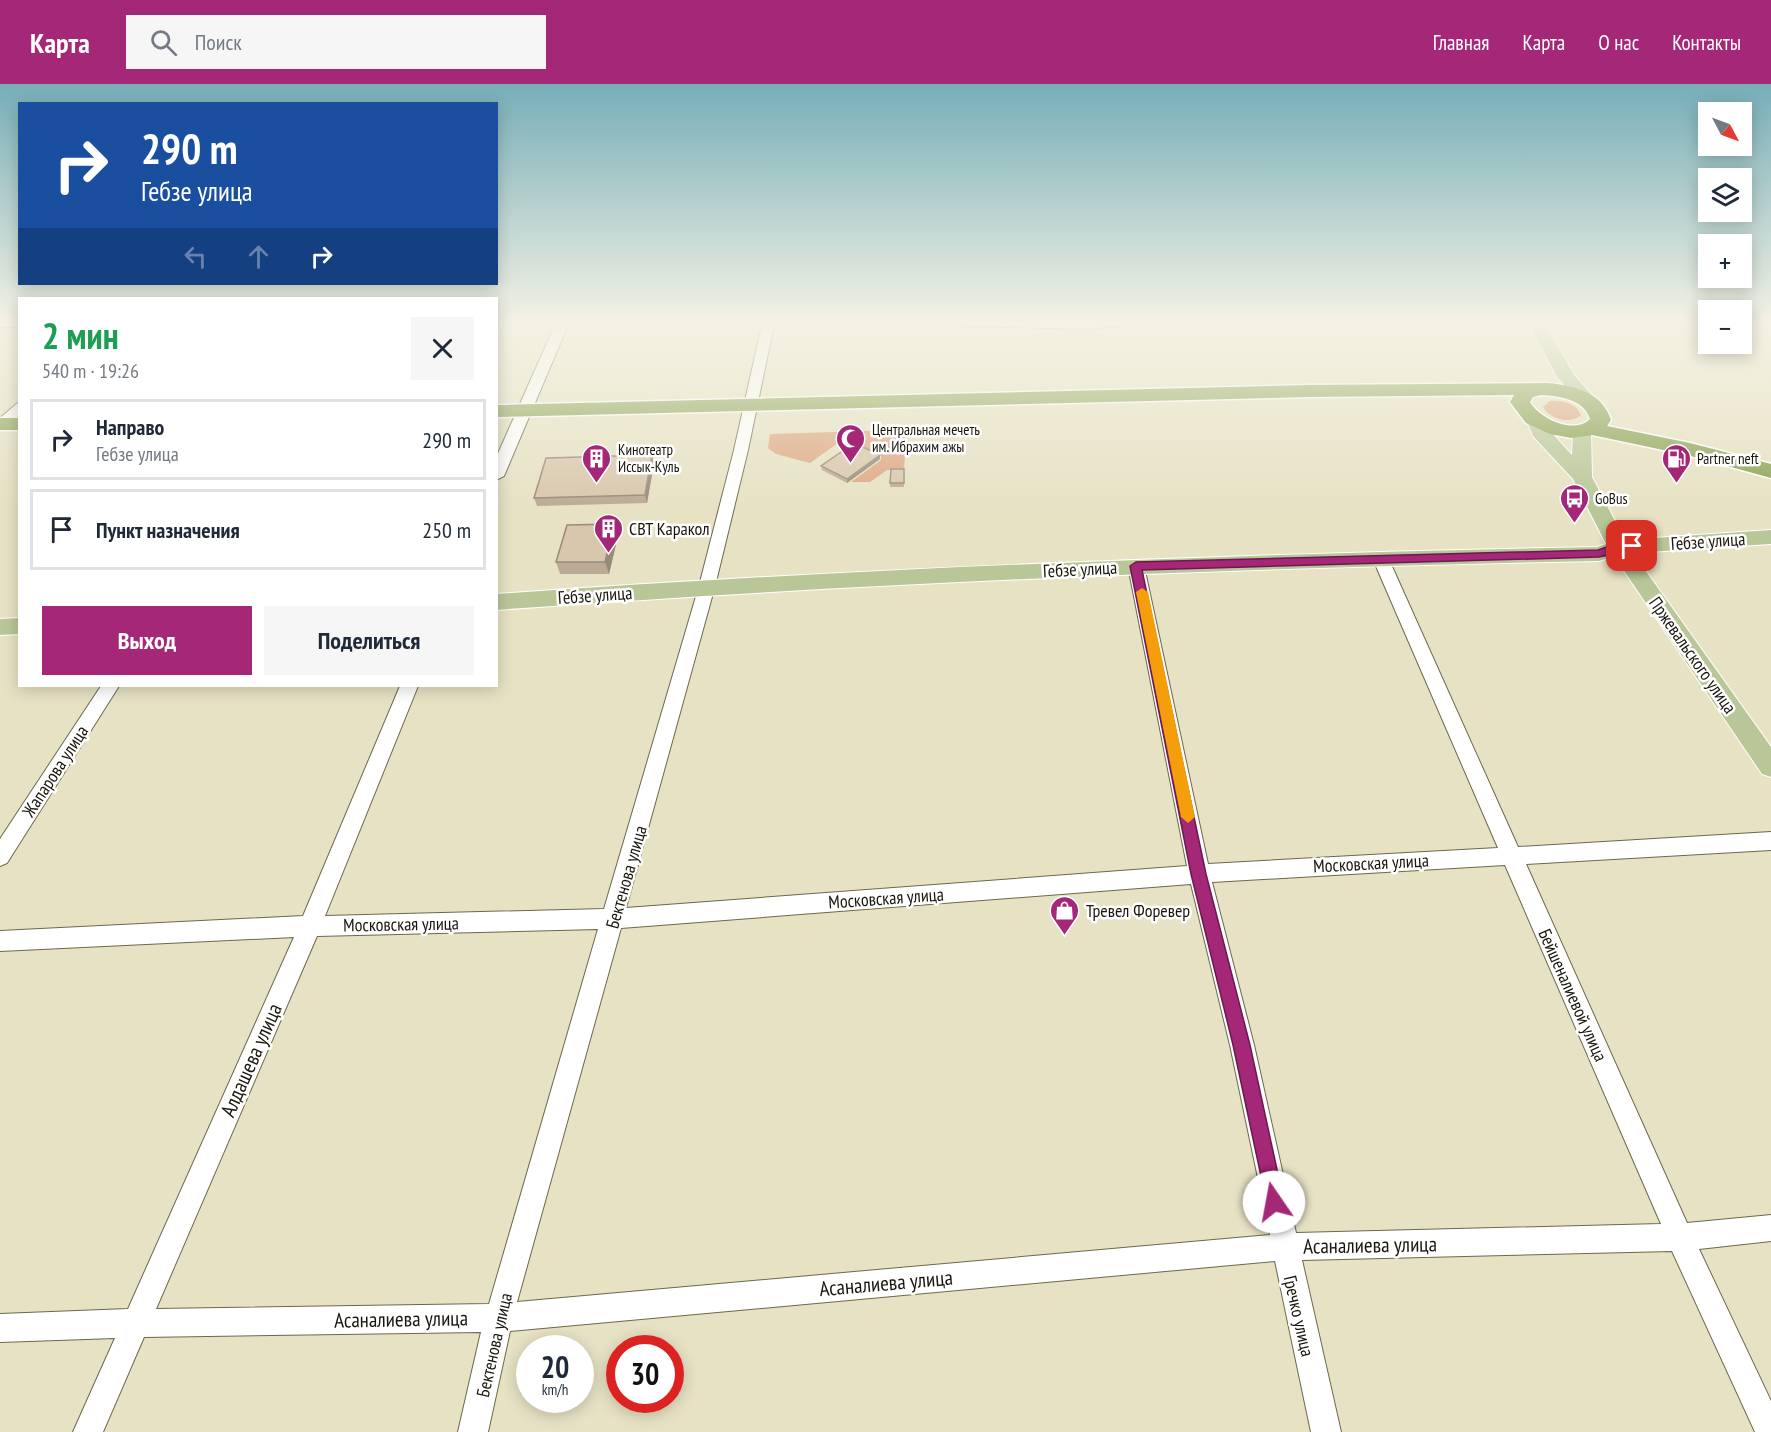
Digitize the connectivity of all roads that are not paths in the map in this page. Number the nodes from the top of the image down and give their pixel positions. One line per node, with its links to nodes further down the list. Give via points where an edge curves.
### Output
1 (536, 383): 9 (street)
2 (756, 383): 7 (street, Бектенова улица)
3 (1555, 383): 5 (main road)
4 (1570, 383): 12 (main road)
5 (1545, 389): 6 (highway); 11 (highway, via 1522,397 1522,408); 12 (highway, via 1570,393)
6 (1431, 391): 7 (highway, via 1308,390); 11 (highway, via 1484,400)
7 (751, 405): 9 (highway); 21 (street, Бектенова улица)
8 (18, 408): 13 (street)
9 (524, 410): 10 (highway); 14 (street)
10 (498, 411)
11 (1531, 418): 12 (highway, via 1559,429); 16 (main road, Пржевальского улица)
12 (1590, 418): 15 (highway); 16 (main road, Пржевальского улица)
13 (7, 424)
14 (498, 471)
15 (1771, 471)
16 (1582, 477): 18 (main road, Пржевальского улица)
17 (1771, 537): 18 (main road, Гебзе улица)
18 (1618, 547): 19 (main road, Гебзе улица, via 1599,554); 27 (main road, Пржевальского улица)
19 (1380, 558): 20 (main road, Гебзе улица); 29 (street, Бейшеналиевой улица)
20 (1136, 566): 21 (main road, Гебзе улица); 31 (street, Гречко улица)
21 (707, 586): 22 (main road, Гебзе улица); 32 (street, Бектенова улица)
22 (498, 602)
23 (18, 626): 24 (main road)
24 (0, 627)
25 (109, 687): 30 (street, Жапарова улица)
26 (409, 687): 33 (street, Алдашева улица)
27 (1771, 767)
28 (1771, 841): 29 (street, Московская улица)
29 (1511, 855): 31 (street, Московская улица); 36 (street, Бейшеналиевой улица)
30 (0, 856)
31 (1199, 874): 32 (street, Московская улица); 37 (street, Гречко улица, via 1242,1045)
32 (614, 919): 33 (street, Московская улица); 38 (street, Бектенова улица)
33 (310, 926): 34 (street, Московская улица); 39 (street, Алдашева улица)
34 (0, 940)
35 (1771, 1228): 36 (street, Асаналиева улица)
36 (1680, 1237): 37 (street, Асаналиева улица); 44 (street, Бейшеналиевой улица)
37 (1284, 1247): 38 (street, Асаналиева улица); 43 (street, Гречко улица)
38 (499, 1317): 39 (street, Асаналиева улица); 42 (street, Бектенова улица)
39 (135, 1323): 40 (street, Асаналиева улица); 41 (street, Алдашева улица)
40 (0, 1328)
41 (88, 1432)
42 (473, 1432)
43 (1326, 1432)
44 (1770, 1432)

